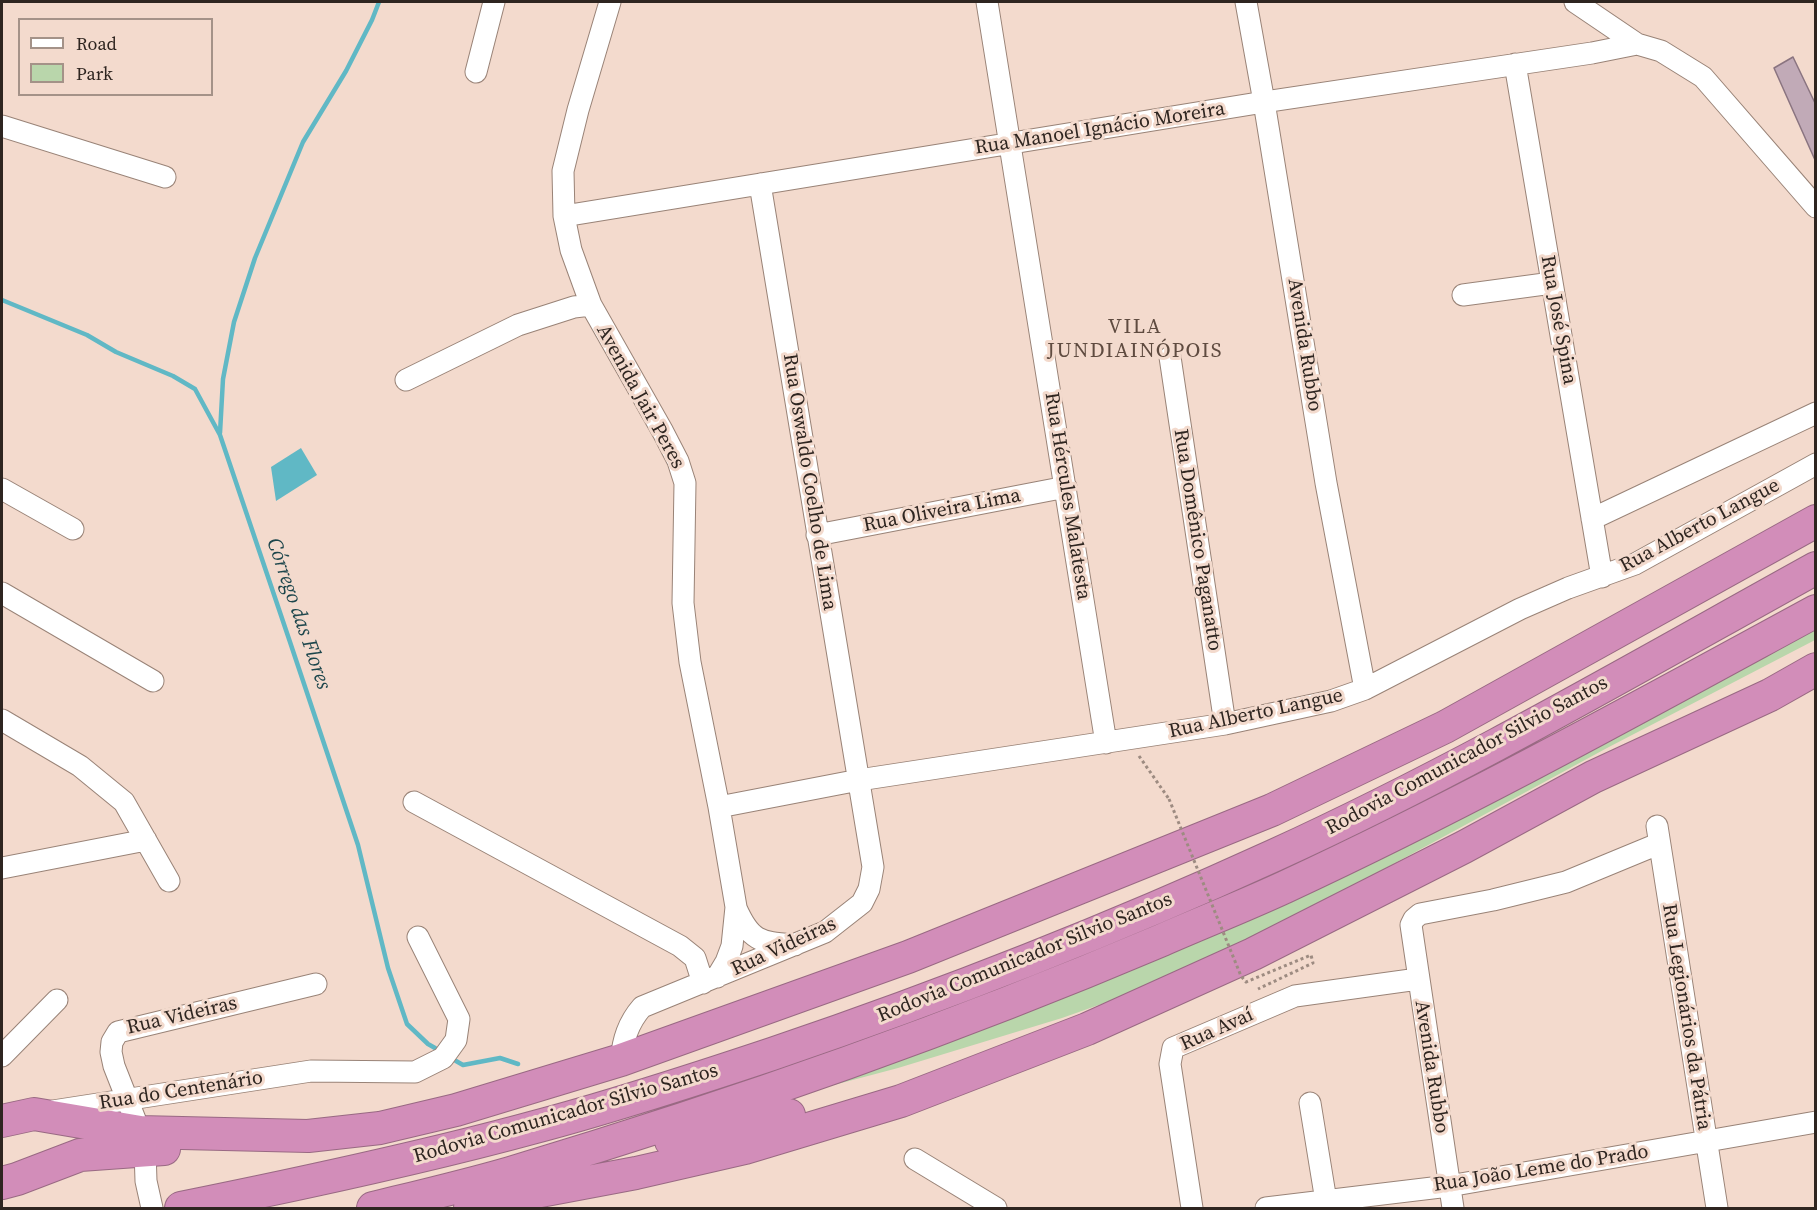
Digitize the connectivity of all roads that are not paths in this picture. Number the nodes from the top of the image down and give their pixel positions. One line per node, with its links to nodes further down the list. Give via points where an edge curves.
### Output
1 (494, 2): 8 (street)
2 (610, 2): 16 (street, Avenida Jair Peres, via 563,171)
3 (987, 2): 12 (street, Rua Hércules Malatesta)
4 (1246, 2): 10 (street, Avenida Rubbo)
5 (1572, 2): 6 (street); 7 (street, via 1592,28)
6 (1637, 44): 7 (street, Rua Manoel Ignácio Moreira); 15 (street, via 1661,51 1703,76)
7 (1592, 53): 9 (street, Rua Manoel Ignácio Moreira)
8 (476, 72)
9 (1516, 74): 10 (street, Rua Manoel Ignácio Moreira, via 1488,68); 17 (street, Rua José Spina)
10 (1264, 102): 12 (street, Rua Manoel Ignácio Moreira); 36 (street, Avenida Rubbo, via 1326,483)
11 (2, 126): 13 (street)
12 (1012, 145): 14 (street, Rua Manoel Ignácio Moreira); 24 (street, Rua Hércules Malatesta)
13 (165, 177)
14 (760, 184): 16 (street, Rua Manoel Ignácio Moreira); 29 (street, Rua Oswaldo Coelho de Lima)
15 (1815, 207)
16 (564, 216): 19 (street, Avenida Jair Peres, via 571,250)
17 (1552, 283): 18 (street); 26 (street, Rua José Spina)
18 (1463, 295)
19 (591, 305): 21 (street, via 518,326); 42 (street, Avenida Jair Peres, via 663,432 685,483 683,603 690,662)
20 (1170, 357): 38 (street, Rua Domênico Paganatto)
21 (406, 380)
22 (1815, 413): 26 (street)
23 (1815, 464): 31 (street, Rua Alberto Langue, via 1635,564)
24 (1066, 487): 29 (street, Rua Oliveira Lima); 39 (street, Rua Hércules Malatesta)
25 (2, 489): 28 (street)
26 (1592, 519): 31 (street, Rua José Spina)
27 (1815, 521): 56 (highway, via 1445,727 1272,810 908,957)
28 (73, 529)
29 (817, 535): 40 (street, Rua Oswaldo Coelho de Lima)
30 (1815, 568): 72 (highway, Rodovia Comunicador Silvio Santos, via 1538,722 1382,803 1073,943 865,1022 697,1079 537,1127 348,1174)
31 (1602, 577): 36 (street, Rua Alberto Langue, via 1520,609)
32 (2, 593): 35 (street)
33 (1815, 611): 65 (highway, Rodovia Comunicador Silvio Santos, via 1548,754 1282,888 1070,979 876,1053)
34 (1815, 669): 54 (highway, via 1770,695 1593,777 1253,954)
35 (153, 681)
36 (1365, 689): 38 (street, Rua Alberto Langue, via 1331,701)
37 (2, 720): 44 (street, via 80,766 123,802)
38 (1224, 724): 39 (street, Rua Alberto Langue)
39 (1106, 743): 40 (street, Rua Alberto Langue)
40 (859, 780): 42 (street, Rua Alberto Langue); 49 (street, Rua Videiras, via 873,867 869,890 862,903 844,919)
41 (414, 802): 51 (street, via 680,946 695,958)
42 (719, 807): 47 (street, Avenida Jair Peres)
43 (1657, 835): 50 (street, Avenida Rubbo, via 1566,882 1420,914 1411,925); 62 (street, Rua Legionários da Pátria)
44 (146, 840): 45 (street); 46 (street)
45 (2, 868)
46 (169, 881)
47 (736, 907): 49 (street, Avenida Jair Peres, via 745,928 754,936); 51 (street, Avenida Jair Peres, via 732,946 726,962)
48 (418, 937): 57 (street, Rua do Centenário, via 459,1019 456,1040 443,1058 415,1072 311,1071)
49 (797, 945): 51 (street, Rua Videiras)
50 (1418, 979): 68 (street, Avenida Rubbo); 76 (street, Rua Avaí, via 1294,996 1173,1048 1170,1064)
51 (710, 980): 56 (street, via 642,1007 626,1034)
52 (316, 984): 57 (street, Rua Videiras, via 118,1032 111,1052)
53 (57, 1000): 55 (street)
54 (1087, 1029): 65 (highway, via 1027,1042 996,1056 863,1097 623,1152); 74 (highway, via 901,1101 745,1148)
55 (2, 1056)
56 (621, 1060): 63 (highway, via 497,1099 380,1128 308,1136)
57 (126, 1098): 59 (street, Rua do Centenário); 63 (street)
58 (1310, 1103): 69 (street)
59 (34, 1114): 60 (highway, Rua do Centenário); 63 (highway)
60 (2, 1121)
61 (1815, 1122): 62 (street, Rua João Leme do Prado)
62 (1705, 1142): 68 (street, Rua João Leme do Prado); 79 (street, Rua Legionários da Pátria)
63 (133, 1144): 66 (street); 66 (street, via 132,1161); 67 (highway, via 80,1155)
64 (915, 1159): 75 (street)
65 (508, 1173): 73 (highway, Rodovia Comunicador Silvio Santos)
66 (146, 1181): 71 (street)
67 (2, 1183)
68 (1449, 1186): 69 (street, Rua João Leme do Prado); 78 (street, Avenida Rubbo)
69 (1326, 1200): 70 (street, Rua João Leme do Prado)
70 (1303, 1206): 77 (street, Rua João Leme do Prado)
71 (152, 1209)
72 (181, 1209)
73 (373, 1209)
74 (470, 1209)
75 (996, 1209)
76 (1192, 1209)
77 (1266, 1209)
78 (1453, 1209)
79 (1717, 1209)

